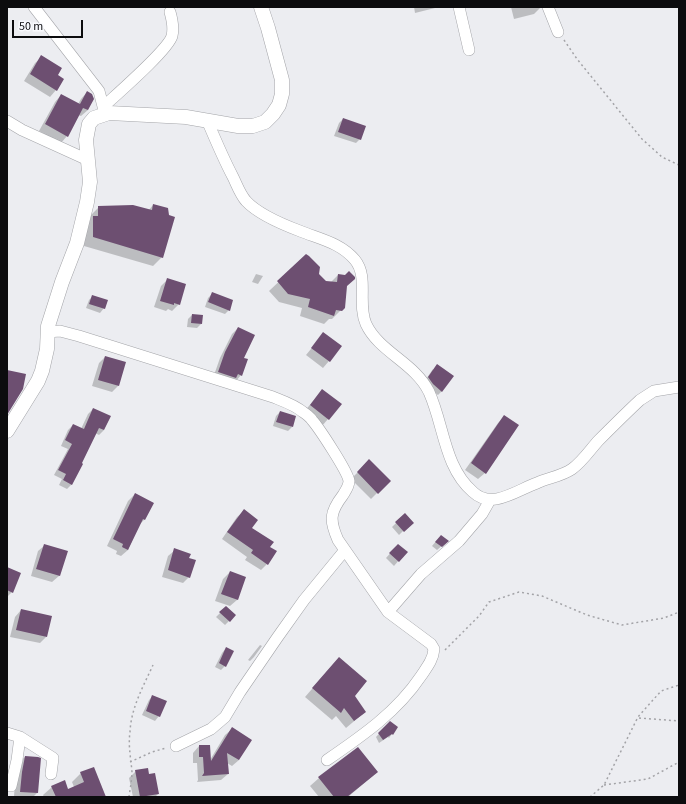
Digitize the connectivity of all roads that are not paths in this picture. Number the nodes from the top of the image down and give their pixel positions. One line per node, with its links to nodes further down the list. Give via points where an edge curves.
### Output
1 (34, 7): 8 (street, via 99,91)
2 (261, 7): 9 (street, via 282,80 279,105 265,122 253,126)
3 (459, 7): 7 (street)
4 (548, 7): 6 (street)
5 (170, 12): 8 (street, via 173,21 172,37)
6 (558, 32)
7 (469, 50)
8 (104, 111): 9 (street); 11 (street, via 89,124 86,140)
9 (207, 120): 15 (street, via 226,164 246,200 254,208 295,229 338,246 355,260 360,268 362,303 365,322 370,332 380,344 408,366 428,390 452,463 473,492)
10 (7, 121): 11 (street)
11 (88, 160): 12 (street, via 90,182 87,202 77,243)
12 (47, 332): 14 (street, via 47,349 38,382); 16 (street, via 60,331 87,339 273,397 302,411 312,420 347,474 347,489 333,509 332,517 332,527)
13 (679, 387): 15 (street, via 654,391 640,400 572,470 500,499)
14 (7, 431)
15 (490, 500): 17 (street, via 482,514 459,541 421,574)
16 (344, 550): 17 (street); 20 (street, via 304,600 225,717 212,729)
17 (388, 612): 21 (street, via 431,644 434,649 430,663 412,690 389,713 366,734)
18 (7, 733): 19 (street)
19 (20, 737): 22 (street, via 53,758); 23 (street, via 11,786)
20 (176, 746)
21 (327, 760)
22 (51, 774)
23 (7, 786)

